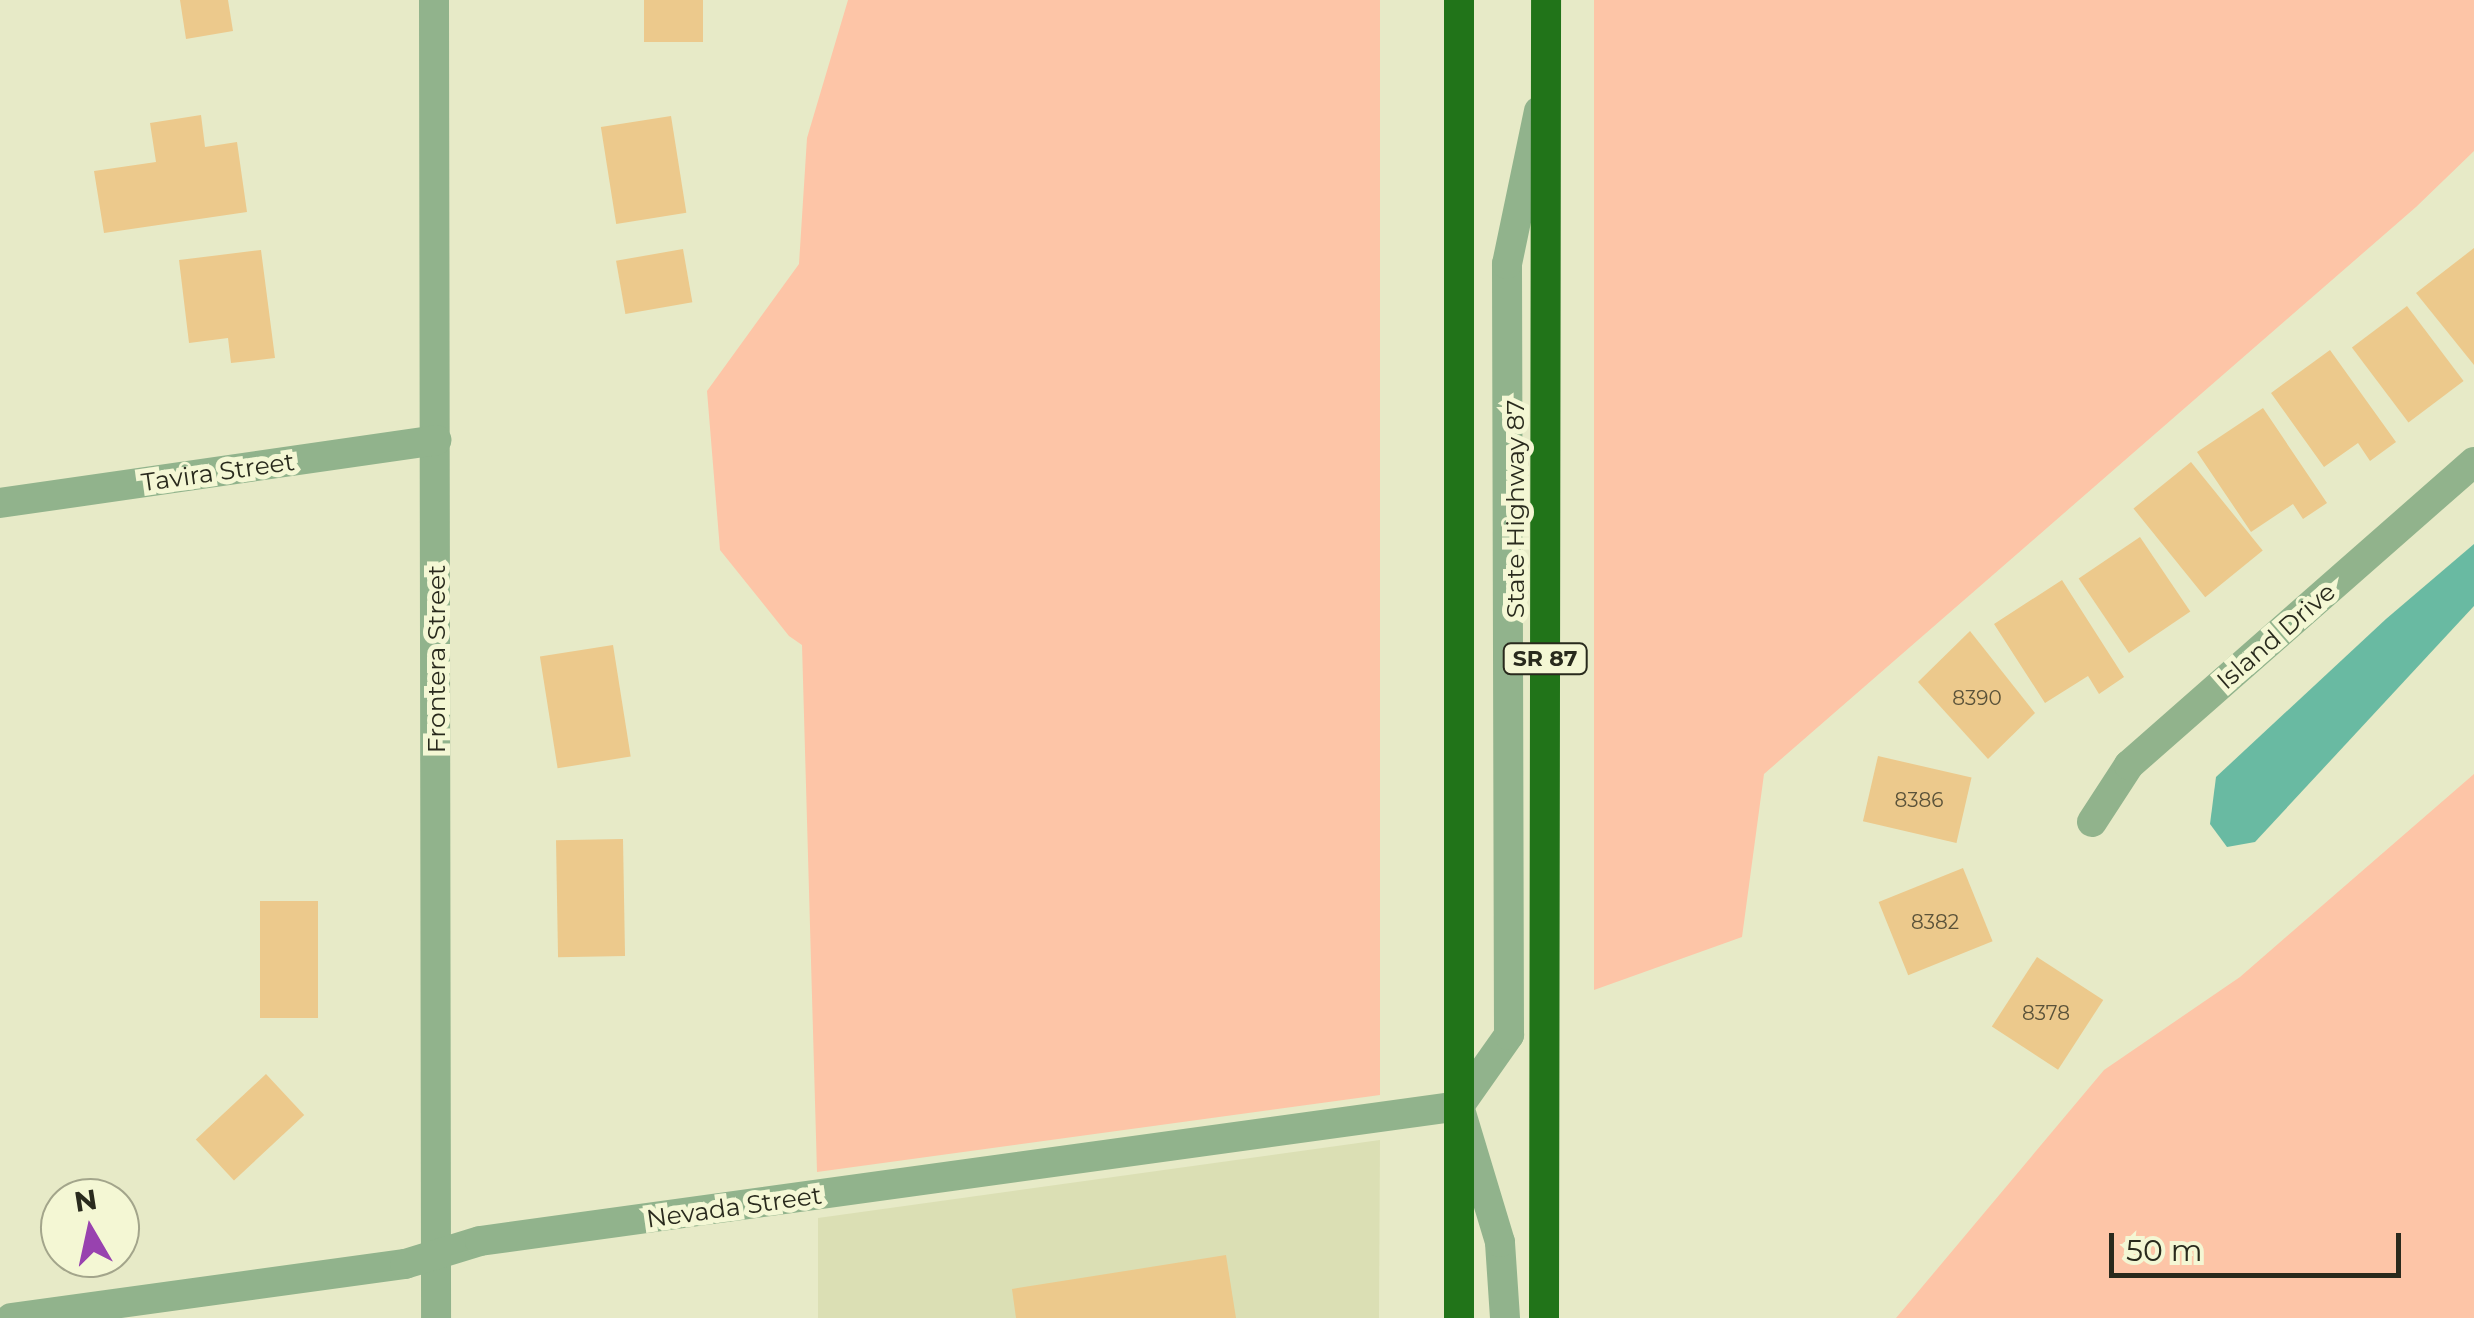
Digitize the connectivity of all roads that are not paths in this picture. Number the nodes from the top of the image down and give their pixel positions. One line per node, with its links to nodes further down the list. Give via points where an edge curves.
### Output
1 (434, 0): 5 (street, Frontera Street)
2 (1459, 0): 9 (highway)
3 (1546, 0): 4 (highway, State Highway 87 / SR 87)
4 (1546, 82): 9 (street, via 1507,264 1509,1035); 15 (highway, State Highway 87 / SR 87)
5 (436, 440): 7 (street, Tavira Street); 10 (street, Frontera Street)
6 (2474, 462): 8 (street, Island Drive, via 2129,765)
7 (0, 503)
8 (2092, 822)
9 (1459, 1106): 10 (street, Nevada Street, via 480,1241); 13 (highway); 14 (street, via 1500,1242)
10 (437, 1254): 11 (street, Nevada Street, via 393,1266); 12 (street, Frontera Street)
11 (12, 1318)
12 (436, 1318)
13 (1458, 1318)
14 (1505, 1318)
15 (1544, 1318)

